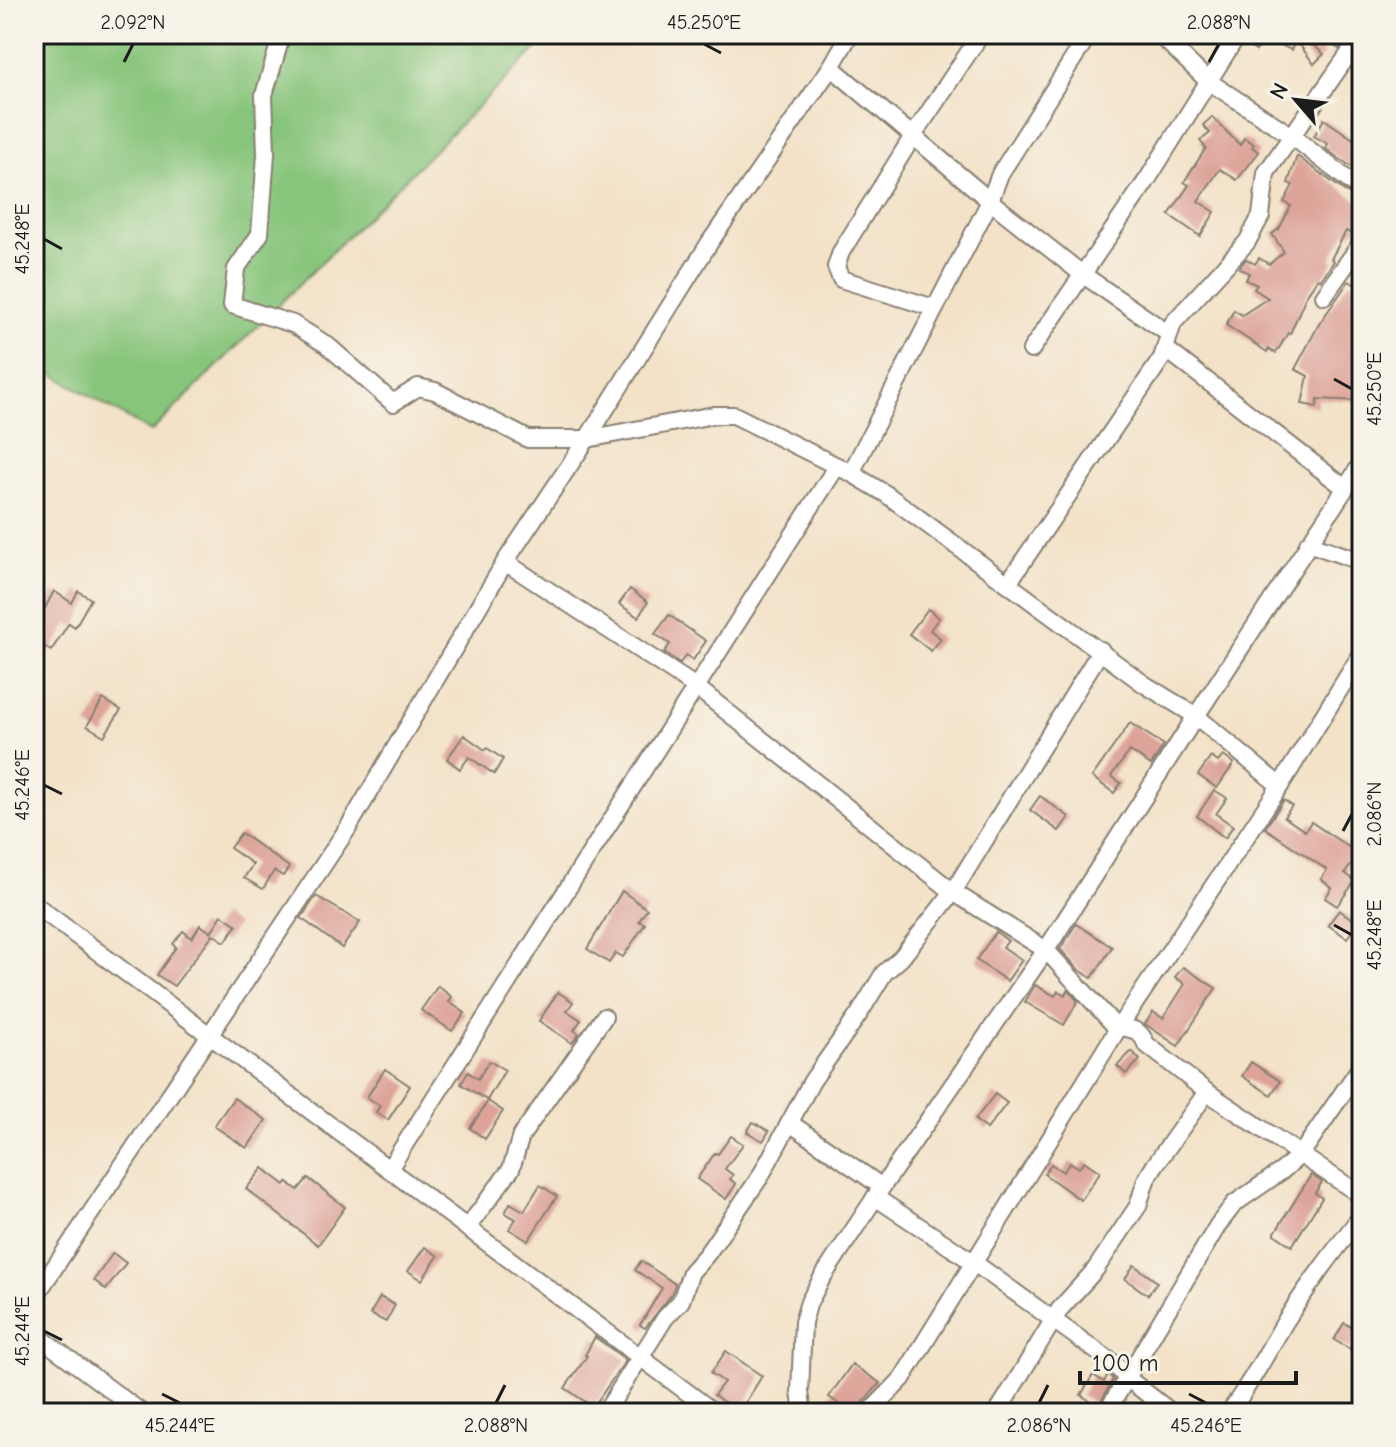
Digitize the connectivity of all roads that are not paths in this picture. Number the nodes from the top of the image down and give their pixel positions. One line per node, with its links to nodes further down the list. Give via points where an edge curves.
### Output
1 (282, 34): 20 (street, via 264,95 260,234 236,269 232,305 293,324 327,345 393,403 418,387 528,439)
2 (850, 34): 8 (street)
3 (981, 34): 10 (street)
4 (1089, 34): 13 (street, via 1000,174)
5 (1159, 34): 9 (street)
6 (1238, 34): 9 (street)
7 (1362, 35): 11 (street)
8 (831, 67): 10 (street); 20 (street, via 710,242)
9 (1208, 81): 11 (street); 15 (street)
10 (913, 136): 13 (street); 17 (street, via 836,267 841,279)
11 (1292, 136): 12 (street); 18 (street, via 1266,173 1261,216 1247,242 1173,323)
12 (1362, 191)
13 (990, 201): 15 (street); 17 (street)
14 (1362, 242): 16 (street)
15 (1082, 274): 18 (street); 19 (street)
16 (1324, 296)
17 (934, 308): 22 (street)
18 (1168, 341): 23 (street); 27 (street, via 1157,366)
19 (1031, 350)
20 (587, 439): 22 (street, via 725,413); 25 (street)
21 (1362, 463): 23 (street)
22 (844, 469): 27 (street); 30 (street)
23 (1345, 488): 24 (street)
24 (1308, 543): 26 (street); 31 (street)
25 (505, 562): 30 (street); 38 (street, via 348,828)
26 (1362, 562)
27 (1008, 583): 28 (street)
28 (1101, 650): 31 (street); 33 (street)
29 (1362, 653): 32 (street)
30 (696, 687): 33 (street); 43 (street)
31 (1196, 716): 32 (street); 35 (street)
32 (1280, 786): 37 (street)
33 (953, 892): 35 (street); 41 (street, via 884,973)
34 (34, 904): 38 (street)
35 (1046, 950): 37 (street); 44 (street)
36 (604, 1017): 47 (street, via 534,1115 511,1169)
37 (1119, 1027): 40 (street, via 1133,1027 1146,1044); 48 (street)
38 (208, 1034): 43 (street); 49 (street)
39 (1362, 1065): 42 (street)
40 (1207, 1092): 42 (street); 50 (street, via 1155,1165 1138,1206)
41 (790, 1123): 44 (street); 52 (street, via 760,1177 691,1272 681,1301)
42 (1301, 1154): 45 (street); 53 (street, via 1234,1204)
43 (389, 1169): 47 (street)
44 (878, 1192): 48 (street); 57 (street, via 809,1302 803,1322)
45 (1362, 1196)
46 (1362, 1215): 62 (street, via 1321,1267)
47 (467, 1228): 52 (street)
48 (973, 1262): 50 (street); 58 (street, via 902,1379)
49 (34, 1298)
50 (1054, 1322): 53 (street); 59 (street)
51 (34, 1333): 54 (street)
52 (640, 1357): 55 (street); 56 (street)
53 (1127, 1378): 60 (street); 61 (street)
54 (142, 1413)
55 (605, 1413)
56 (715, 1413)
57 (803, 1413)
58 (869, 1413)
59 (997, 1413)
60 (1106, 1413)
61 (1172, 1413)
62 (1229, 1413)

